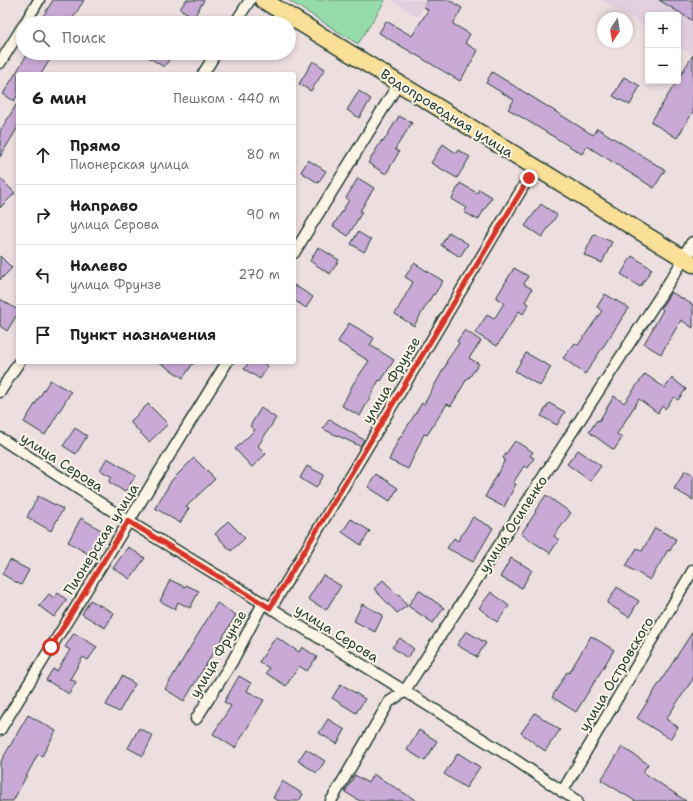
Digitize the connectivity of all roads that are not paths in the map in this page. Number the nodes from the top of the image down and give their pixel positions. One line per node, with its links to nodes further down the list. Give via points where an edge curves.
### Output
1 (39, 0): 4 (street)
2 (250, 0): 5 (street)
3 (263, 0): 6 (main road, Водопроводная улица)
4 (29, 16)
5 (240, 16)
6 (289, 16)
7 (296, 20): 12 (main road, Водопроводная улица)
8 (16, 37): 10 (street)
9 (212, 60): 11 (street)
10 (0, 63)
11 (204, 72)
12 (399, 84): 13 (main road, Водопроводная улица); 15 (street)
13 (535, 167): 16 (main road, Водопроводная улица); 23 (street, улица Фрунзе)
14 (693, 244): 16 (street, улица Осипенко)
15 (296, 250)
16 (689, 262): 24 (street, улица Осипенко)
17 (18, 364): 19 (street)
18 (226, 364): 21 (street, Пионерская улица)
19 (0, 392)
20 (0, 438): 21 (street, улица Серова)
21 (128, 521): 23 (street, улица Серова); 26 (street, Пионерская улица)
22 (693, 570): 27 (street, улица Островского)
23 (267, 605): 24 (street, улица Серова); 25 (street, улица Фрунзе)
24 (404, 692): 27 (street, улица Серова, via 503,752); 28 (street, улица Осипенко, via 389,702)
25 (196, 719)
26 (0, 730)
27 (562, 792): 29 (street, улица Серова)
28 (331, 801)
29 (577, 801)

